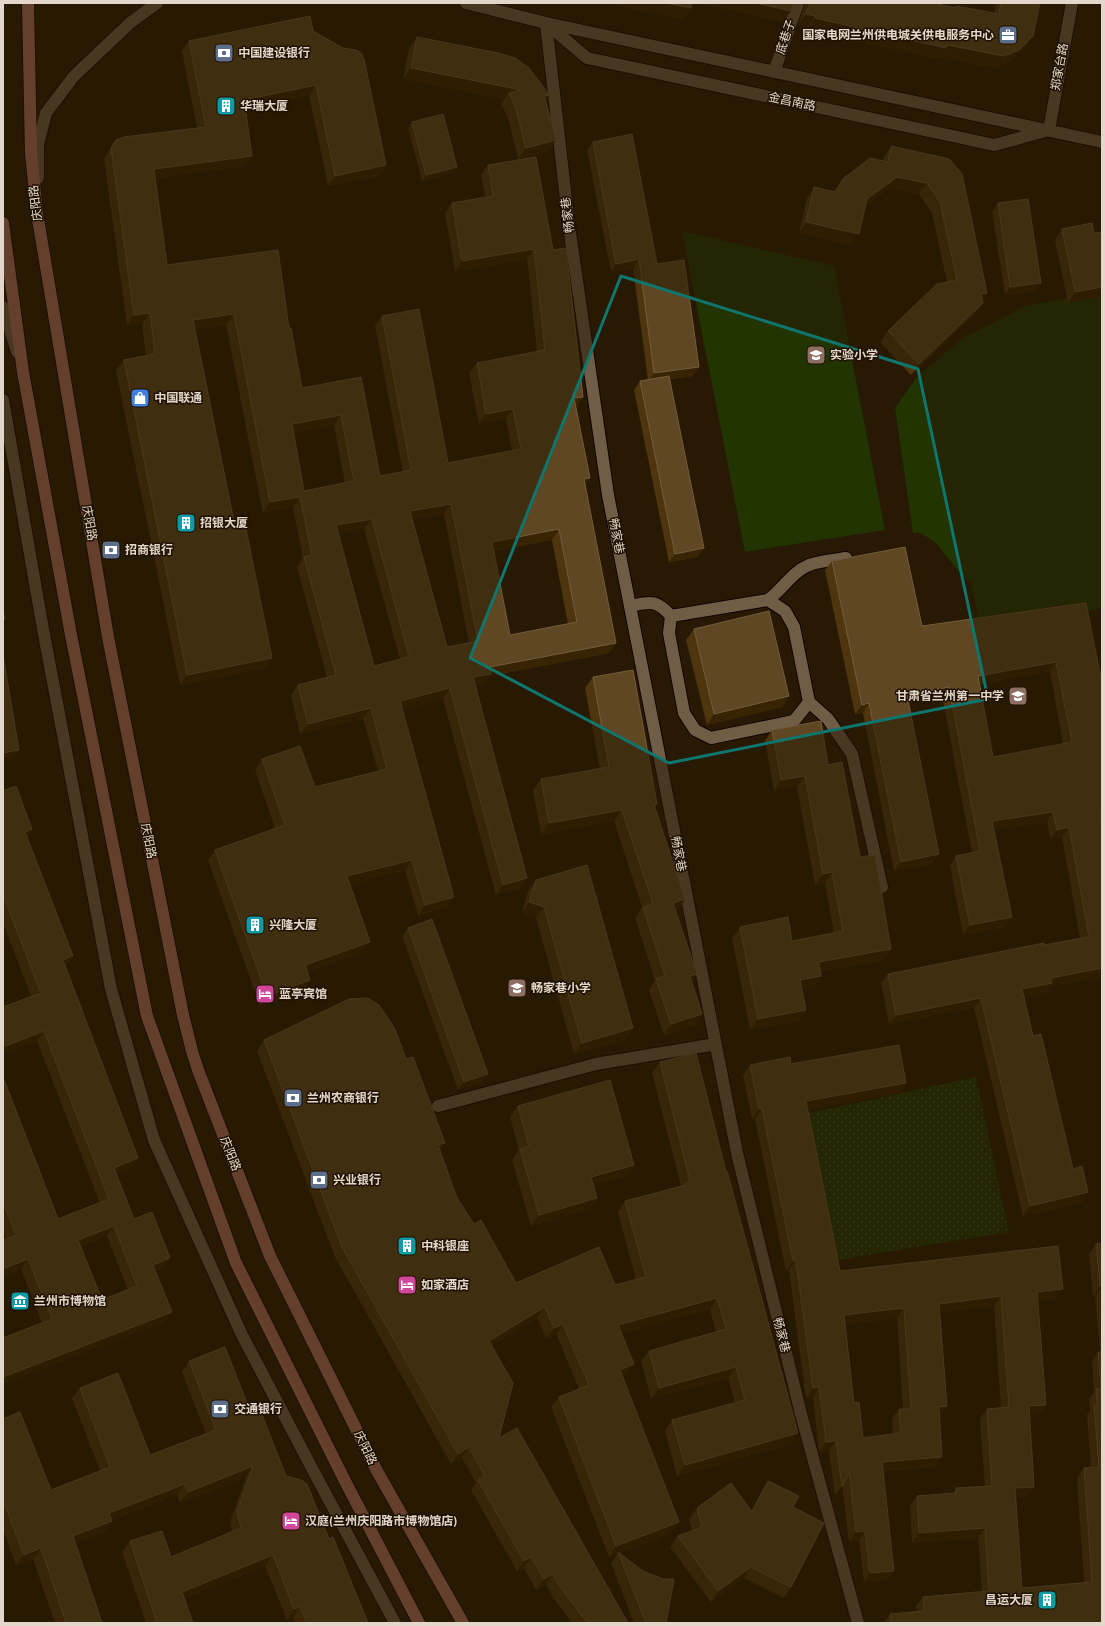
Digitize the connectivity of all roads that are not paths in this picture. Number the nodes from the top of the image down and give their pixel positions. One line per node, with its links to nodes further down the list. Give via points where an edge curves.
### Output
1 (28, 3): 11 (main road, 庆阳路, via 31,153)
2 (157, 3): 11 (street, via 130,23 74,76 46,113 38,144)
3 (466, 3): 6 (street, 金昌南路)
4 (798, 3): 8 (street, 底巷子)
5 (1072, 3): 9 (street, 郑家台路)
6 (497, 6): 7 (street, 金昌南路)
7 (546, 23): 8 (street, 金昌南路); 9 (street, 金昌南路, via 587,58 969,140 994,145); 18 (street, 畅家巷, via 570,234 608,495)
8 (774, 72): 9 (street, 金昌南路)
9 (1049, 130): 10 (street, 金昌南路)
10 (1102, 142)
11 (37, 214): 26 (main road, 庆阳路, via 108,637 192,1051 270,1256 377,1471)
12 (3, 223): 14 (main road)
13 (3, 307): 14 (street)
14 (23, 372): 25 (main road, via 71,634 147,1016 236,1263)
15 (3, 400): 24 (street, via 111,989 154,1140 242,1335)
16 (854, 557): 17 (street, via 809,565)
17 (768, 600): 19 (street); 20 (street, via 785,611 794,627)
18 (630, 606): 19 (street, via 650,602 662,607); 22 (street, 畅家巷)
19 (671, 616): 20 (street, via 669,633 684,713 695,730 711,738 794,721)
20 (809, 702): 21 (street, via 828,719 852,754)
21 (882, 887)
22 (716, 1044): 23 (street, via 596,1064); 27 (street, 畅家巷, via 737,1153 768,1282)
23 (438, 1106)
24 (395, 1623)
25 (418, 1623)
26 (462, 1623)
27 (858, 1623)

